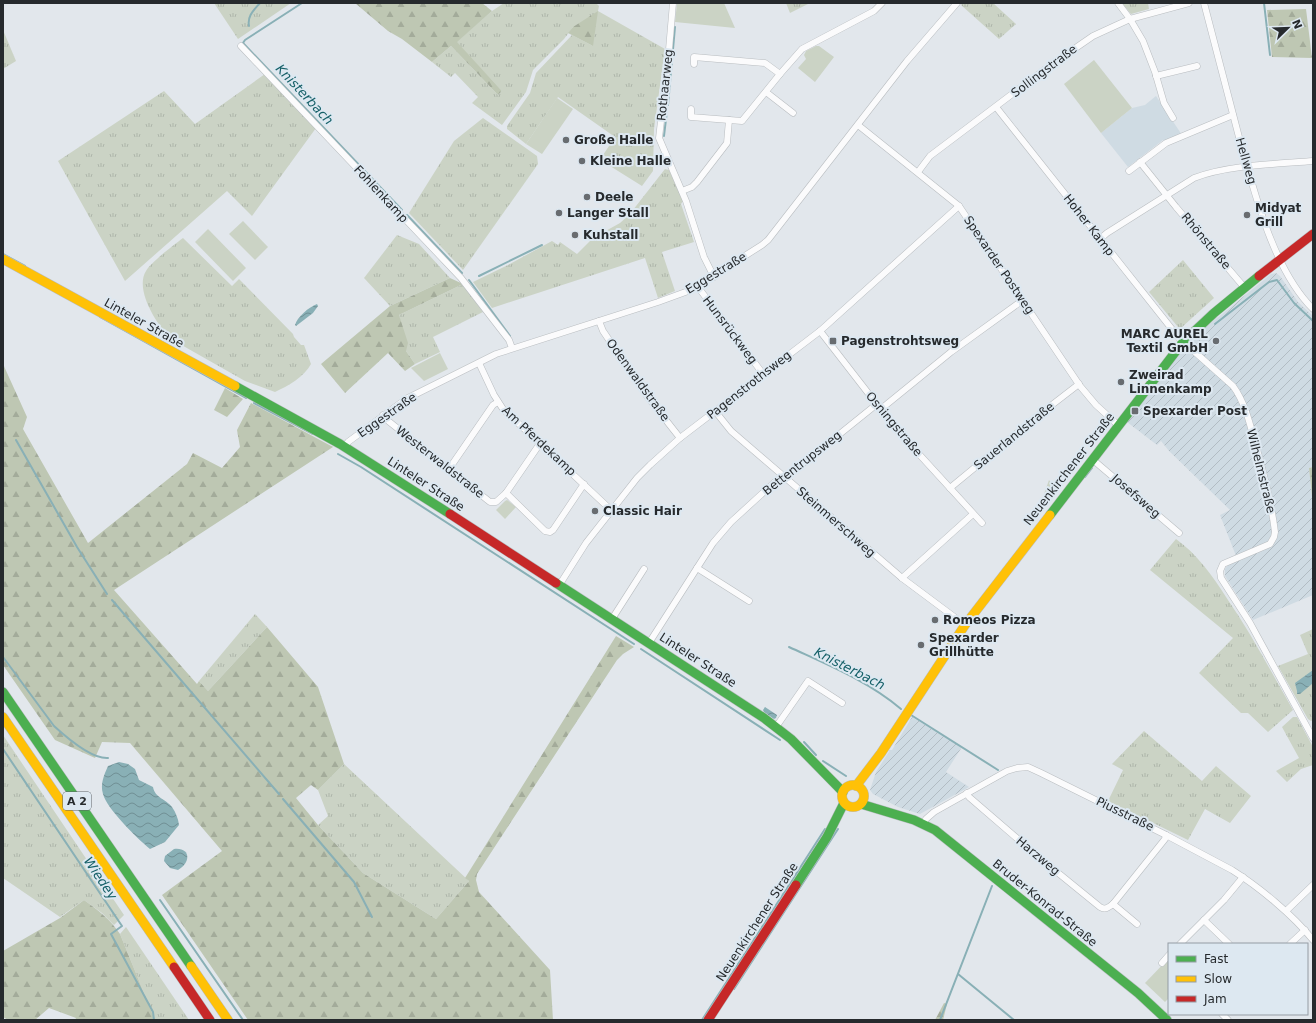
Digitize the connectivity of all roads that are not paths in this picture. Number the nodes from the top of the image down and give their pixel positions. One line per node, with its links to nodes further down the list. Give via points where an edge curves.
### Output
1 (673, 3): 26 (street, Rothaarweg, via 659,138)
2 (882, 3): 11 (street, via 874,11 802,49)
3 (957, 3): 20 (street, Eggestraße, via 907,61)
4 (1118, 3): 7 (street)
5 (1189, 3): 7 (street, Sollingstraße)
6 (1204, 3): 17 (street, Hellweg)
7 (1130, 19): 12 (street); 14 (street, Sollingstraße, via 1093,36)
8 (241, 46): 41 (street, Fohlenkamp, via 463,280 509,340)
9 (694, 64): 11 (street, via 694,57 765,64)
10 (1197, 66): 12 (street)
11 (780, 74): 13 (street)
12 (1156, 76): 18 (street, via 1164,103)
13 (766, 92): 16 (street); 19 (street, via 742,121)
14 (996, 107): 25 (street, Sollingstraße, via 930,156); 30 (street, Hoher Kamp)
15 (691, 109): 19 (street, via 691,117)
16 (793, 113)
17 (1233, 115): 22 (street, via 1166,143); 23 (street, Hellweg)
18 (1173, 118)
19 (729, 120): 26 (street, via 727,143 692,187)
20 (858, 125): 25 (street, Spexarder Postweg); 33 (street, Eggestraße, via 768,240)
21 (1313, 161): 23 (street)
22 (1140, 162): 24 (street); 27 (street, Rhönstraße)
23 (1248, 167): 27 (street, via 1204,174); 32 (street, Hellweg)
24 (1129, 171)
25 (918, 172): 28 (street, Spexarder Postweg)
26 (682, 191): 33 (street, Rothaarweg, via 704,257)
27 (1168, 196): 30 (street); 35 (street, Rhönstraße)
28 (959, 206): 36 (street, Spexarder Postweg); 39 (street, Pagenstrothsweg)
29 (1313, 234): 32 (main road, Neuenkirchener Straße)
30 (1100, 239): 40 (street, Hoher Kamp)
31 (3, 259): 52 (main road, Linteler Straße)
32 (1280, 260): 35 (main road, Neuenkirchener Straße); 37 (street, Hellweg, via 1284,271)
33 (714, 277): 34 (street, Eggestraße)
34 (698, 287): 38 (street, Eggestraße); 43 (street, Hunsrückweg)
35 (1244, 287): 40 (main road, Neuenkirchener Straße)
36 (1022, 300): 44 (street, Spexarder Postweg); 46 (street, Bettentrupsweg)
37 (1313, 309)
38 (599, 321): 41 (street, Eggestraße); 50 (street, Odenwaldstraße, via 603,331 647,396)
39 (820, 331): 43 (street, Pagenstrothsweg); 46 (street, Osningstraße)
40 (1183, 342): 49 (main road, Neuenkirchener Straße); 75 (street, Wilhelmstraße, via 1233,386 1247,415 1269,493 1274,537 1270,544 1226,562 1222,567 1221,578)
41 (512, 348): 42 (street, Eggestraße)
42 (479, 363): 45 (street, Am Pferdekamp); 48 (street, Eggestraße, via 406,399)
43 (763, 374): 47 (street, Pagenstrothsweg)
44 (1078, 384): 49 (street, Spexarder Postweg, via 1096,406); 57 (street, Sauerlandstraße)
45 (498, 402): 51 (street, Am Pferdekamp); 54 (street, via 493,405)
46 (879, 406): 55 (street, Bettentrupsweg); 57 (street, Osningstraße, via 896,429)
47 (715, 411): 50 (street, Pagenstrothsweg); 55 (street, Steinmerschweg, via 730,431)
48 (383, 415): 52 (street, Eggestraße); 54 (street, Westerwaldstraße)
49 (1118, 426): 53 (main road, Neuenkirchener Straße)
50 (680, 438): 59 (street, Pagenstrothsweg, via 636,478)
51 (541, 442): 56 (street, Am Pferdekamp); 58 (street, Westerwaldstraße)
52 (345, 447): 66 (main road, Linteler Straße)
53 (1092, 459): 62 (street, Josefsweg); 69 (main road, Neuenkirchener Straße)
54 (449, 469): 58 (street, Westerwaldstraße, via 490,502 496,502)
55 (784, 476): 63 (street, Bettentrupsweg, via 732,522 713,543); 65 (street, Steinmerschweg)
56 (584, 484): 58 (street, via 550,532); 59 (street, Am Pferdekamp)
57 (950, 488): 60 (street, Osningstraße)
58 (506, 493)
59 (611, 510): 66 (street, Pagenstrothsweg)
60 (973, 514): 61 (street, Osningstraße); 65 (street)
61 (982, 523)
62 (1179, 533)
63 (697, 568): 67 (street); 70 (street, Bettentrupsweg)
64 (644, 569): 68 (street)
65 (902, 578): 69 (street, Steinmerschweg)
66 (560, 584): 68 (main road, Linteler Straße)
67 (749, 601)
68 (612, 619): 70 (main road, Linteler Straße)
69 (965, 625): 77 (main road, Neuenkirchener Straße)
70 (649, 643): 74 (main road, Linteler Straße)
71 (3, 692): 96 (main road, A 2)
72 (842, 703): 74 (street, via 808,681)
73 (3, 717): 95 (main road, A 2)
74 (776, 727): 77 (main road, Linteler Straße, via 792,739 820,769)
75 (1310, 727): 76 (street, Wilhelmstraße)
76 (1313, 738)
77 (855, 793): 79 (main road, via 842,798); 79 (main road, via 856,807); 80 (main road, Bruder-Konrad-Straße)
78 (967, 793): 80 (street, Piusstraße, via 934,812); 81 (street, Piusstraße, via 1007,772 1028,767); 84 (street, Harzweg, via 988,814 1100,907 1108,908)
79 (847, 805): 97 (main road, Neuenkirchener Straße)
80 (923, 824): 98 (main road, Bruder-Konrad-Straße, via 945,837 1138,993)
81 (1166, 835): 82 (street, Piusstraße); 84 (street)
82 (1243, 877): 85 (street, Piusstraße); 86 (street)
83 (1313, 885): 85 (street)
84 (1113, 904): 87 (street)
85 (1286, 911): 88 (street, Piusstraße)
86 (1204, 920): 90 (street); 91 (street)
87 (1137, 924)
88 (1305, 930): 89 (street, Piusstraße); 92 (street)
89 (1313, 940)
90 (1181, 943)
91 (1228, 943)
92 (1291, 943)
93 (1168, 956): 94 (street)
94 (1162, 963)
95 (210, 1020)
96 (228, 1020)
97 (708, 1020)
98 (1167, 1020)

